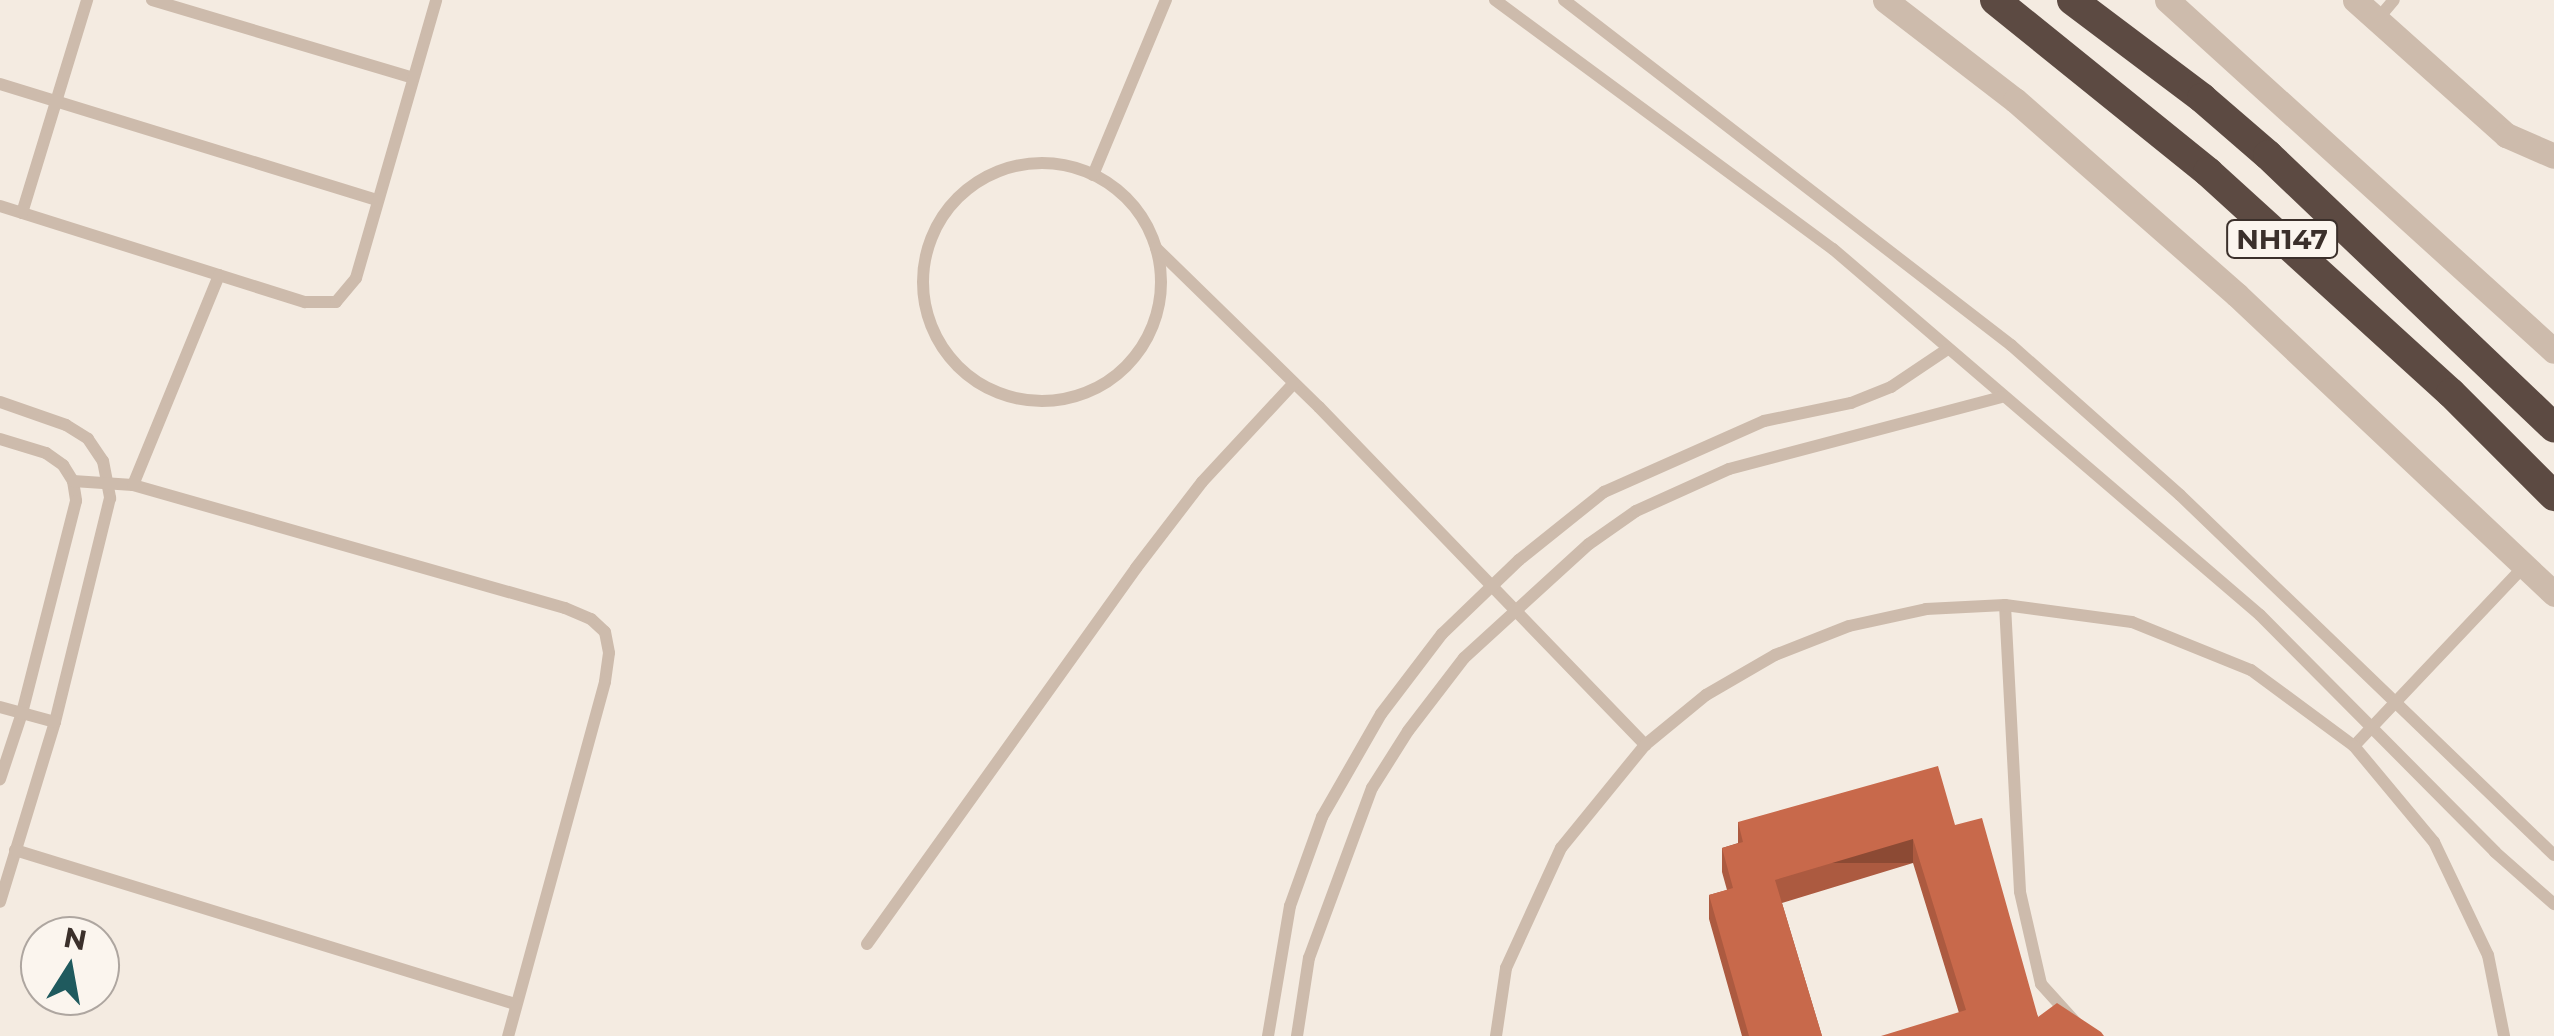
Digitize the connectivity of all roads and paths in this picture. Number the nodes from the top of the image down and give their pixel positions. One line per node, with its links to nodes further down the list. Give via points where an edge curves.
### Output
1 (87, 0): 16 (lane)
2 (152, 0): 14 (lane)
3 (436, 0): 14 (lane)
4 (1166, 0): 18 (lane)
5 (1495, 0): 24 (lane, via 1833,250)
6 (1564, 0): 40 (lane, via 2011,345)
7 (1885, 0): 35 (street, via 2015,100 2237,294)
8 (1995, 0): 34 (highway, NH147, via 2208,172)
9 (2072, 0): 29 (highway, NH147, via 2268,155)
10 (2167, 0): 25 (street)
11 (2354, 0): 13 (street)
12 (2394, 0): 13 (lane)
13 (2377, 20): 17 (street, via 2506,135)
14 (413, 78): 19 (lane)
15 (0, 84): 16 (lane)
16 (56, 101): 19 (lane); 21 (lane)
17 (2554, 156)
18 (1094, 175): 22 (lane, via 1124,195); 22 (lane, via 1060,164 1024,164 989,175 957,198 934,230 923,266 924,305 938,342 963,372 996,393 1034,402 1073,398 1109,382 1135,358 1153,327 1162,292)
19 (378, 200): 23 (lane, via 356,278 336,302 305,302)
20 (0, 206): 21 (lane)
21 (22, 213): 23 (lane)
22 (1156, 248): 26 (lane)
23 (220, 275): 33 (lane)
24 (1946, 350): 27 (lane); 36 (lane, via 1891,387 1851,403 1764,421 1604,492)
25 (2554, 350)
26 (1294, 383): 36 (lane); 52 (lane, via 1202,482 1136,568)
27 (2002, 397): 39 (lane, via 1729,469 1636,510); 44 (lane, via 2260,614)
28 (0, 402): 31 (lane, via 88,439)
29 (2554, 428)
30 (0, 439): 32 (lane, via 46,453)
31 (109, 480): 32 (lane); 33 (lane); 43 (lane, via 106,528)
32 (73, 481): 42 (lane, via 73,523)
33 (133, 485): 53 (lane, via 565,608 605,632 604,682)
34 (2554, 496)
35 (2524, 566): 37 (street); 40 (lane)
36 (1492, 586): 39 (lane); 55 (lane, via 1442,634 1380,714 1322,817 1290,906)
37 (2554, 594)
38 (2006, 604): 45 (lane, via 1926,609 1849,626 1706,695); 46 (lane, via 2150,628 2251,670); 58 (lane, via 2020,892 2041,984)
39 (1515, 612): 45 (lane); 56 (lane, via 1464,658 1372,788 1309,958)
40 (2397, 703): 44 (lane); 49 (lane)
41 (0, 706): 42 (lane)
42 (22, 713): 43 (lane); 47 (lane)
43 (54, 722): 48 (lane)
44 (2373, 728): 46 (lane); 51 (lane)
45 (1645, 745): 57 (lane, via 1561,848 1506,968)
46 (2354, 746): 59 (lane, via 2434,842 2488,956)
47 (0, 779)
48 (15, 850): 50 (lane); 53 (lane)
49 (2554, 855)
50 (0, 902)
51 (2554, 904)
52 (867, 944)
53 (516, 1004): 54 (lane)
54 (508, 1036)
55 (1268, 1036)
56 (1297, 1036)
57 (1496, 1036)
58 (2088, 1036)
59 (2504, 1036)

